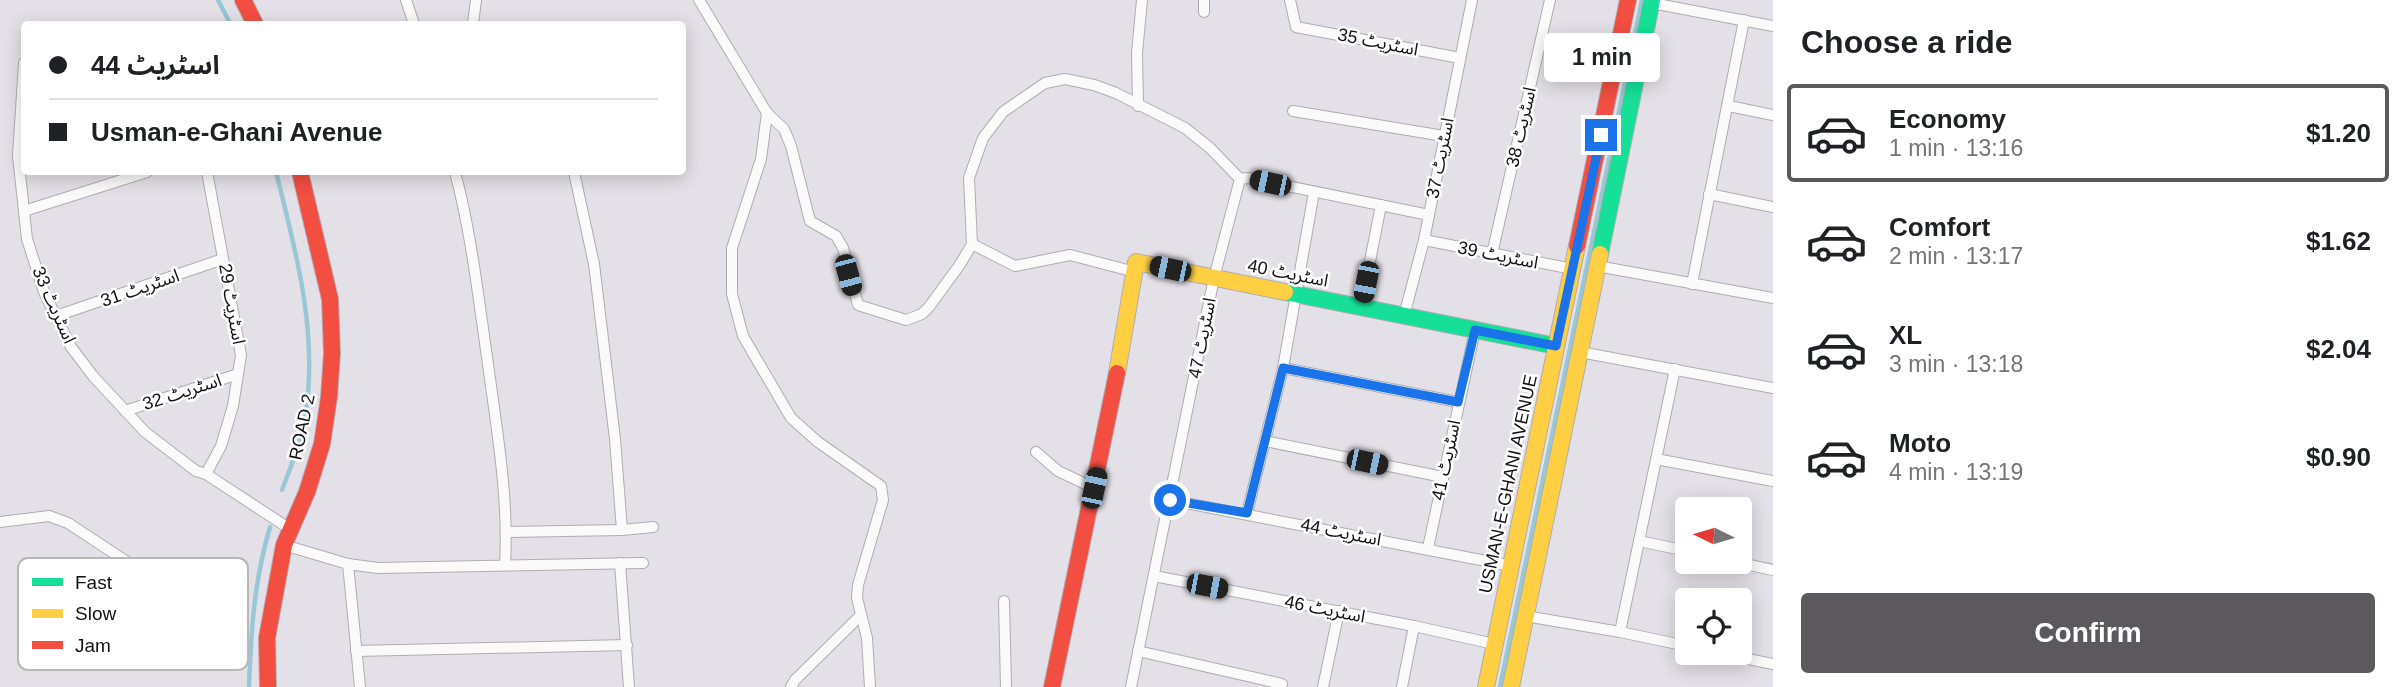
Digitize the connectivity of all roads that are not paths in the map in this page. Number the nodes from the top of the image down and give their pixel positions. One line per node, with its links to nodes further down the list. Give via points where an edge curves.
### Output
1 (243, 0): 12 (street)
2 (406, 0): 13 (street)
3 (477, 0): 14 (street)
4 (699, 0): 20 (street)
5 (1142, 0): 17 (street)
6 (1290, 0): 16 (street, اسٹریٹ 35, via 1296,27)
7 (1472, 0): 16 (street, اسٹریٹ 37)
8 (1550, 0): 38 (street, اسٹریٹ 38)
9 (1628, 0): 42 (street, USMAN-E-GHANI AVENUE)
10 (1652, 1): 11 (street); 40 (street)
11 (1745, 20): 15 (street); 18 (street)
12 (254, 21)
13 (413, 21)
14 (474, 21)
15 (1773, 26)
16 (1460, 58): 23 (street, اسٹریٹ 37)
17 (1138, 106): 29 (street, via 1185,128); 37 (street, via 1105,88 1065,79 1045,83 1014,102 983,138 971,168)
18 (1729, 106): 21 (street); 31 (street)
19 (1293, 111): 23 (street)
20 (767, 113): 37 (street, via 784,129 810,220 836,236 842,248 858,305 906,320 922,314); 88 (street, via 761,159 732,248 732,294 743,336 791,418 881,486 883,500 858,585)
21 (1773, 115)
22 (21, 121): 34 (street, اسٹریٹ 33, via 18,156)
23 (1444, 136): 35 (street, اسٹریٹ 37)
24 (138, 175): 34 (street)
25 (208, 175): 39 (street, اسٹریٹ 29)
26 (301, 175): 70 (street, ROAD 2, via 330,299 331,353 321,444)
27 (456, 175): 72 (street, via 466,214)
28 (575, 175): 71 (street, via 594,264)
29 (1240, 179): 30 (street); 43 (street, اسٹریٹ 47)
30 (1314, 192): 32 (street); 45 (street)
31 (1709, 194): 33 (street); 44 (street)
32 (1381, 205): 35 (street); 47 (street)
33 (1773, 207)
34 (24, 211): 48 (street, اسٹریٹ 33, via 27,239)
35 (1429, 215): 36 (street, اسٹریٹ 37)
36 (1424, 240): 38 (street, اسٹریٹ 39); 49 (street, اسٹریٹ 37)
37 (972, 244): 41 (street, via 1016,266 1070,255)
38 (1492, 254): 42 (street, اسٹریٹ 39)
39 (223, 259): 48 (street, اسٹریٹ 31); 55 (street, اسٹریٹ 29, via 241,355)
40 (1597, 266): 44 (street); 52 (street)
41 (1136, 267): 43 (street, اسٹریٹ 40); 65 (street)
42 (1573, 269): 51 (street, USMAN-E-GHANI AVENUE)
43 (1214, 278): 45 (street, اسٹریٹ 40); 66 (street, اسٹریٹ 47)
44 (1692, 284): 46 (street)
45 (1296, 293): 47 (street, اسٹریٹ 40); 53 (street)
46 (1773, 298)
47 (1361, 307): 49 (street, اسٹریٹ 40)
48 (56, 316): 58 (street, اسٹریٹ 33, via 71,346)
49 (1404, 316): 50 (street, اسٹریٹ 40)
50 (1475, 330): 51 (street, اسٹریٹ 40); 57 (street, اسٹریٹ 41)
51 (1556, 346): 83 (street, USMAN-E-GHANI AVENUE)
52 (1580, 352): 54 (street); 89 (street)
53 (1283, 368): 57 (street); 59 (street)
54 (1675, 369): 56 (street); 61 (street)
55 (238, 374): 58 (street, اسٹریٹ 32); 62 (street, اسٹریٹ 29, via 221,446)
56 (1773, 388)
57 (1458, 402): 63 (street, اسٹریٹ 41)
58 (125, 411): 62 (street, اسٹریٹ 33, via 145,432)
59 (1265, 441): 63 (street); 67 (street)
60 (1036, 452): 65 (street, via 1058,471)
61 (1657, 458): 64 (street); 73 (street)
62 (205, 474): 70 (street, اسٹریٹ 33)
63 (1443, 477): 75 (street, اسٹریٹ 41)
64 (1773, 481)
65 (1094, 488): 106 (street)
66 (1170, 500): 67 (street, اسٹریٹ 44); 85 (street, اسٹریٹ 47)
67 (1247, 513): 75 (street, اسٹریٹ 44)
68 (0, 522): 77 (street, via 49,516 68,523)
69 (653, 527): 71 (street)
70 (290, 529): 74 (street, ROAD 2)
71 (622, 530): 72 (street)
72 (507, 532): 81 (street)
73 (1639, 541): 76 (street); 91 (street)
74 (284, 545): 80 (street); 100 (street, ROAD 2, via 267,638)
75 (1428, 548): 83 (street, اسٹریٹ 44)
76 (1675, 548)
77 (121, 558)
78 (620, 563): 79 (street); 81 (street); 94 (street)
79 (643, 563)
80 (348, 564): 81 (street, via 378,568); 95 (street)
81 (505, 565)
82 (1752, 565): 84 (street)
83 (1512, 566): 93 (street, USMAN-E-GHANI AVENUE)
84 (1773, 570)
85 (1154, 576): 87 (street, اسٹریٹ 46); 96 (street, اسٹریٹ 47)
86 (1004, 601): 105 (street)
87 (1339, 611): 90 (street, اسٹریٹ 46); 108 (street)
88 (860, 615): 103 (street); 104 (street, via 867,638)
89 (1525, 616): 91 (street); 111 (street)
90 (1414, 626): 93 (street, اسٹریٹ 46); 109 (street)
91 (1620, 632): 92 (street)
92 (1675, 643)
93 (1494, 644): 110 (street, USMAN-E-GHANI AVENUE)
94 (627, 645): 95 (street); 102 (street)
95 (356, 651): 101 (street)
96 (1139, 651): 99 (street); 107 (street, اسٹریٹ 47)
97 (1752, 660): 98 (street)
98 (1773, 664)
99 (1282, 684)
100 (268, 687)
101 (360, 687)
102 (629, 687)
103 (791, 687)
104 (870, 687)
105 (1006, 687)
106 (1052, 687)
107 (1131, 687)
108 (1323, 687)
109 (1402, 687)
110 (1486, 687)
111 (1511, 687)

